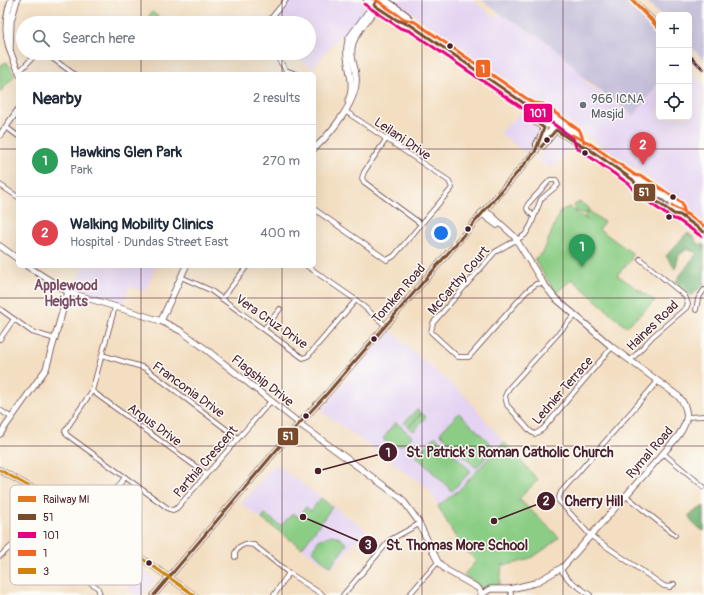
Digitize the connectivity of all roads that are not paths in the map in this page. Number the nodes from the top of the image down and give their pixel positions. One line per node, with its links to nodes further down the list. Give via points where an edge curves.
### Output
1 (12, 0): 9 (street, via 5,26 6,43)
2 (17, 0): 9 (street, via 11,21)
3 (286, 0): 7 (street)
4 (367, 0): 6 (main road)
5 (384, 0): 6 (street); 8 (main road, via 407,16)
6 (376, 4): 8 (main road, via 402,24); 19 (street, via 349,38 347,58 352,89)
7 (273, 16)
8 (412, 26): 18 (main road)
9 (10, 51): 14 (street)
10 (30, 60): 15 (street)
11 (55, 60): 16 (street)
12 (279, 60): 13 (street)
13 (286, 70): 17 (street)
14 (20, 72)
15 (21, 72)
16 (71, 72)
17 (291, 72)
18 (531, 108): 21 (main road); 22 (main road, via 540,108)
19 (345, 110): 27 (street, Leilani Drive); 29 (street)
20 (16, 113): 23 (street)
21 (534, 115): 24 (main road); 30 (main road, via 534,120 544,131)
22 (560, 122): 24 (street, Tomken Road); 28 (main road, via 577,135)
23 (6, 127): 25 (street); 26 (street)
24 (555, 129): 28 (main road); 30 (street, Tomken Road)
25 (16, 134)
26 (0, 135)
27 (387, 138): 36 (street, via 362,178); 36 (street, Leilani Drive, via 451,183 451,190)
28 (579, 143): 37 (main road, via 633,180 642,181 678,207 680,215)
29 (316, 146)
30 (536, 150): 34 (street, Tomken Road)
31 (0, 185): 32 (street)
32 (16, 196)
33 (316, 210): 36 (street, via 388,260)
34 (483, 212): 38 (street); 59 (street, Tomken Road)
35 (534, 217): 35 (street, via 540,199 556,188 556,180 550,180 528,204 527,209); 38 (street, via 525,235)
36 (421, 224)
37 (704, 232)
38 (515, 240): 47 (street); 47 (street, McCarthy Court, via 495,252 433,323 431,332 458,357 469,357 526,292 536,284)
39 (0, 246): 40 (street)
40 (16, 258)
41 (640, 259): 65 (street, Haines Road, via 681,292 688,304)
42 (30, 268): 49 (street, Flagship Drive)
43 (185, 268): 46 (street)
44 (245, 268): 50 (street)
45 (310, 268): 51 (street)
46 (181, 277): 50 (street, Vera Cruz Drive, via 204,286); 58 (street)
47 (543, 283): 56 (street, via 554,297)
48 (704, 290): 55 (street, Haines Road, via 698,299)
49 (68, 292): 52 (street, Flagship Drive); 62 (street)
50 (222, 299): 60 (street, Vera Cruz Drive)
51 (356, 300): 59 (street); 60 (street, Vera Cruz Drive, via 306,357 300,356)
52 (116, 307): 58 (street, Flagship Drive); 64 (street, Parthia Crescent)
53 (0, 309): 57 (street)
54 (280, 309): 60 (street)
55 (696, 310)
56 (575, 315): 63 (street); 63 (street, Lednier Terrace, via 524,370 504,396 507,405 531,432 534,434 543,429)
57 (14, 319): 61 (street); 62 (street, via 32,332)
58 (161, 321): 68 (street, Flagship Drive, via 203,347)
59 (385, 325): 73 (street, Tomken Road)
60 (264, 329)
61 (0, 339)
62 (55, 340): 72 (street, via 45,372)
63 (612, 348): 65 (street)
64 (102, 355): 67 (street, Parthia Crescent); 75 (street, Franconia Drive, via 145,368)
65 (630, 361): 66 (street)
66 (658, 381): 71 (street, via 682,400); 88 (street, via 558,497 561,504)
67 (92, 391): 78 (street, Argus Drive); 79 (street, Parthia Crescent, via 64,431)
68 (271, 401): 73 (street, Flagship Drive); 75 (street, Parthia Crescent)
69 (0, 410): 72 (street)
70 (704, 416): 71 (street)
71 (687, 417): 76 (street, Rymal Road, via 682,430)
72 (12, 418): 74 (street)
73 (300, 423): 86 (street, Flagship Drive, via 402,499); 96 (street, Tomken Road)
74 (0, 434)
75 (238, 438): 78 (street, Parthia Crescent)
76 (663, 453): 83 (street); 85 (street, Rymal Road)
77 (0, 470): 80 (street)
78 (206, 474): 84 (street, Parthia Crescent, via 173,510)
79 (125, 477): 81 (street); 82 (street, Parthia Crescent)
80 (27, 485)
81 (119, 485)
82 (136, 485)
83 (704, 487)
84 (142, 489)
85 (626, 496): 87 (street); 88 (street, Rymal Road)
86 (419, 524): 93 (street, Flagship Drive); 106 (street, via 390,540)
87 (675, 535)
88 (591, 536): 94 (street, Rymal Road); 97 (street, via 664,586 670,587)
89 (10, 547): 90 (street)
90 (0, 556)
91 (235, 557): 95 (street, via 239,547 254,545)
92 (142, 558): 96 (street)
93 (438, 562): 100 (street, Flagship Drive, via 446,570 478,588); 107 (street)
94 (560, 569): 99 (street, Rymal Road, via 535,583); 108 (street, via 569,580)
95 (289, 573): 104 (street); 105 (street)
96 (169, 577): 102 (street, Tomken Road); 103 (street)
97 (674, 584)
98 (94, 585): 101 (street)
99 (510, 592): 100 (street, Rymal Road, via 497,588)
100 (481, 594)
101 (100, 595)
102 (154, 595)
103 (194, 595)
104 (274, 595)
105 (323, 595)
106 (343, 595)
107 (409, 595)
108 (590, 595)

